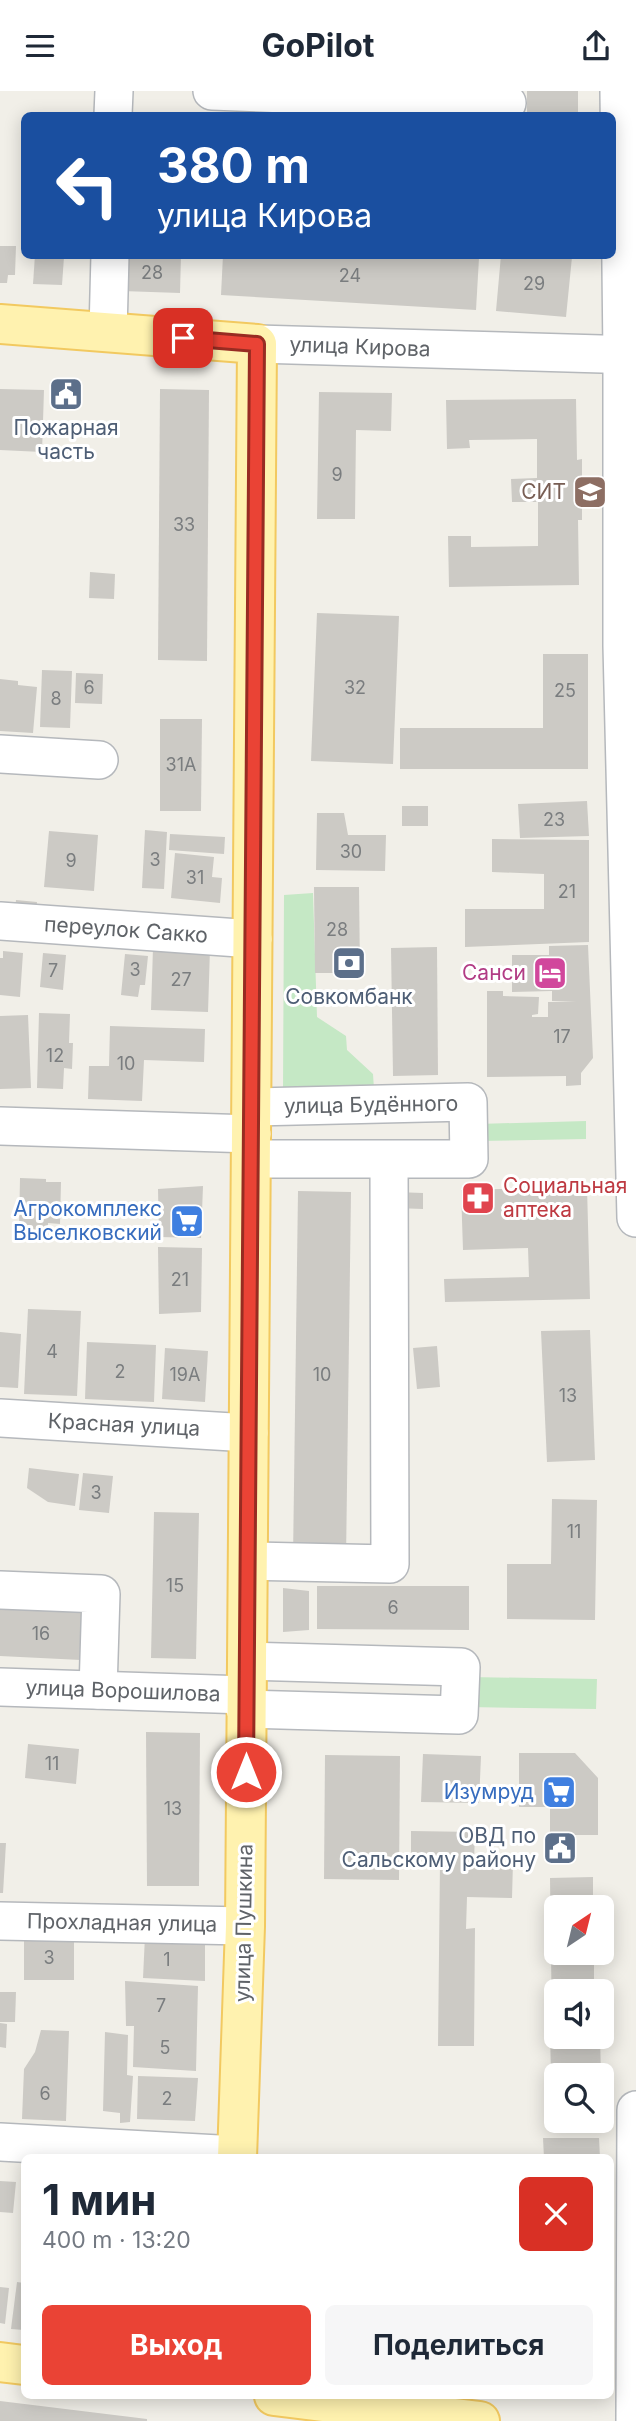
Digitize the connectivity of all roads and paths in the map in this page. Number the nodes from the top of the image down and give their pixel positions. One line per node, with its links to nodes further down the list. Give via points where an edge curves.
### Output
1 (114, 91): 5 (street)
2 (212, 91): 4 (street)
3 (619, 91): 10 (street)
4 (507, 103)
5 (113, 112)
6 (110, 259): 8 (street)
7 (0, 324): 8 (main road, улица Кирова)
8 (108, 332): 9 (main road, улица Кирова)
9 (257, 344): 10 (street, улица Кирова); 14 (main road, улица Пушкина)
10 (629, 355): 18 (street, via 622,646)
11 (0, 754): 12 (street)
12 (99, 760)
13 (0, 921): 14 (street, переулок Сакко)
14 (253, 939): 16 (main road, улица Пушкина)
15 (0, 1126): 16 (street, улица Будённого)
16 (252, 1133): 17 (street, улица Будённого); 17 (street, улица Будённого, via 468,1102 469,1159); 20 (main road, улица Пушкина)
17 (389, 1160): 21 (street, via 390,1564)
18 (636, 1218)
19 (0, 1418): 20 (street, Красная улица)
20 (249, 1433): 21 (main road, улица Пушкина)
21 (248, 1561): 24 (main road, улица Пушкина)
22 (0, 1590): 25 (street, via 101,1594)
23 (0, 1687): 25 (street, улица Ворошилова)
24 (246, 1688): 24 (street, улица Ворошилова, via 461,1667 459,1714); 25 (street, улица Ворошилова); 27 (main road, улица Пушкина)
25 (98, 1690)
26 (0, 1921): 27 (street, Прохладная улица)
27 (245, 1926): 31 (main road, улица Пушкина)
28 (636, 2110): 36 (street)
29 (0, 2142): 30 (street)
30 (203, 2154)
31 (237, 2154)
32 (0, 2361): 33 (main road)
33 (21, 2364)
34 (299, 2399): 35 (main road)
35 (480, 2421)
36 (635, 2421)

